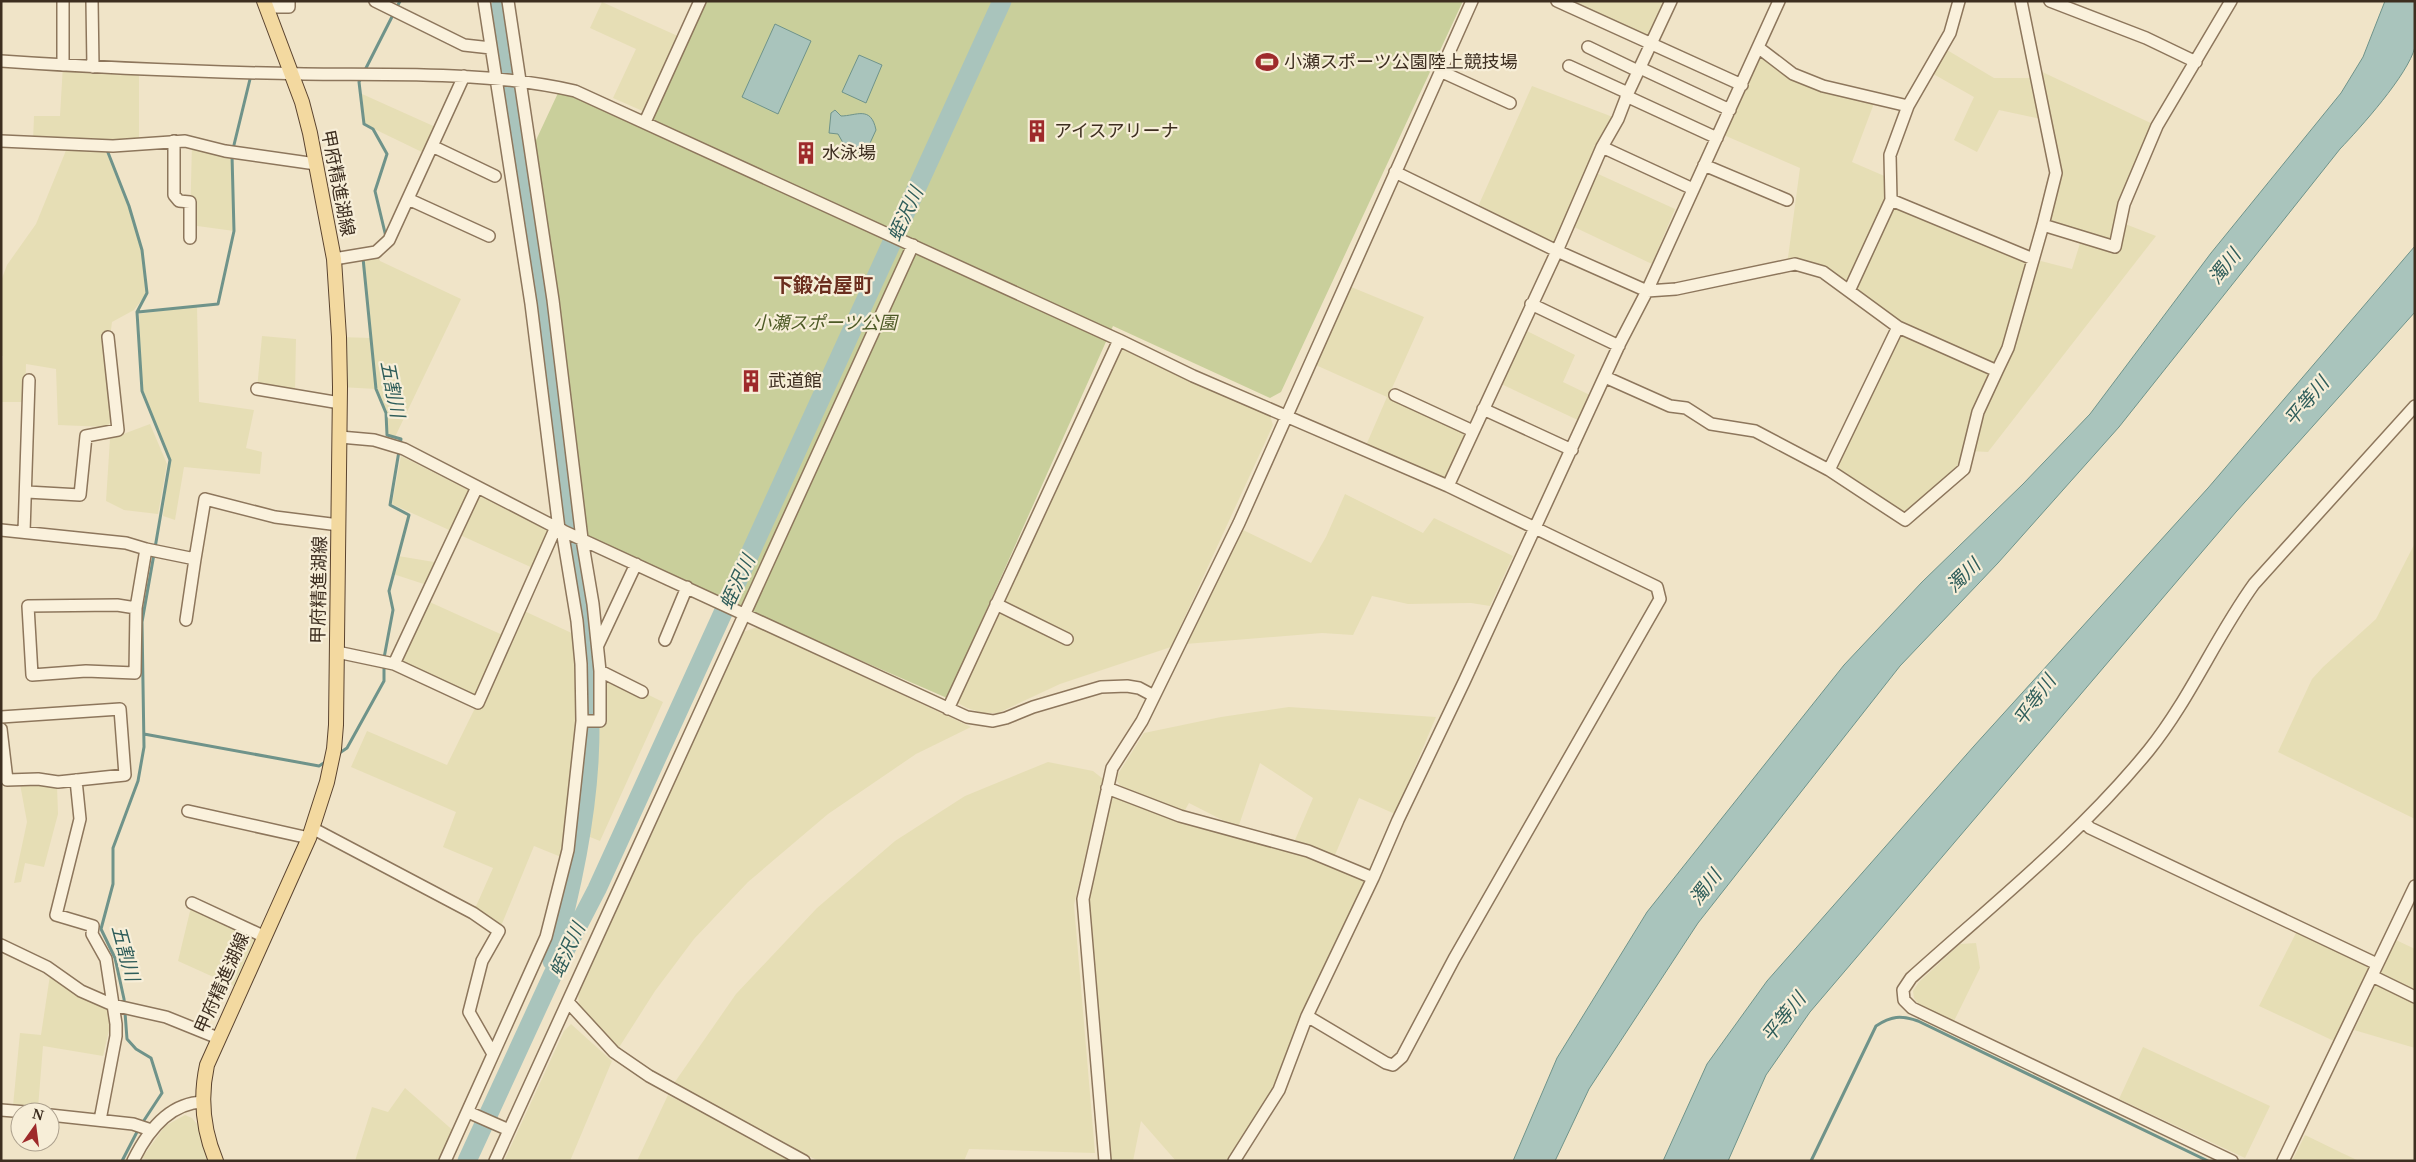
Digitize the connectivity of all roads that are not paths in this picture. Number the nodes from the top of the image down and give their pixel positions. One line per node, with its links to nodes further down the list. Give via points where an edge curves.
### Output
1 (63, 1): 23 (street)
2 (92, 1): 25 (street)
3 (290, 1): 15 (street, via 289,7)
4 (375, 1): 19 (street, via 464,45)
5 (508, 1): 31 (street)
6 (700, 1): 37 (street)
7 (1472, 1): 27 (street)
8 (1557, 1): 17 (street)
9 (1671, 1): 17 (street)
10 (1959, 1): 35 (street, via 1950,33)
11 (2021, 1): 51 (street, via 2056,173)
12 (2050, 1): 22 (street, via 2146,38)
13 (2231, 1): 22 (street)
14 (1775, 3): 20 (street)
15 (265, 4): 28 (main road, 甲府精進湖線)
16 (485, 6): 19 (street)
17 (1651, 44): 26 (street); 32 (street)
18 (1588, 47): 26 (street)
19 (491, 48): 30 (street)
20 (1759, 48): 32 (street); 35 (street, via 1793,74 1823,86)
21 (1, 61): 23 (street)
22 (2196, 62): 51 (street, via 2157,126 2124,204 2114,247)
23 (63, 65): 25 (street)
24 (1569, 66): 33 (street)
25 (93, 67): 28 (street)
26 (1639, 69): 33 (street); 36 (street)
27 (1440, 71): 34 (street); 45 (street)
28 (290, 73): 29 (street); 43 (main road, 甲府精進湖線, via 308,125)
29 (464, 76): 30 (street); 41 (street)
30 (498, 79): 31 (street); 61 (street)
31 (516, 80): 37 (street, via 575,91); 60 (street)
32 (1742, 85): 36 (street)
33 (1627, 95): 38 (street); 42 (street, via 1618,120)
34 (1510, 103)
35 (1908, 106): 50 (street, via 1890,155)
36 (1730, 110): 38 (street)
37 (645, 122): 54 (street)
38 (1717, 138): 44 (street)
39 (1, 141): 40 (street, via 113,146)
40 (174, 141): 43 (street); 53 (street, via 174,196 179,201 190,202)
41 (432, 146): 46 (street); 48 (street)
42 (1602, 147): 47 (street); 55 (street)
43 (316, 164): 56 (main road, 甲府精進湖線)
44 (1704, 165): 47 (street); 49 (street)
45 (1395, 172): 55 (street); 75 (street)
46 (495, 176)
47 (1693, 189): 58 (street)
48 (408, 199): 52 (street); 56 (street, via 389,240 376,252)
49 (1787, 200)
50 (1891, 200): 57 (street); 59 (street)
51 (2043, 225): 57 (street)
52 (489, 236)
53 (190, 238)
54 (909, 244): 65 (street); 95 (street)
55 (1557, 251): 58 (street); 62 (street)
56 (334, 259): 72 (main road, 甲府精進湖線)
57 (2034, 259): 67 (street, via 2008,348)
58 (1647, 291): 59 (street, via 1676,289 1795,264 1823,272); 66 (street)
59 (1849, 292): 63 (street)
60 (553, 300): 61 (street); 88 (street)
61 (531, 304): 84 (street)
62 (1531, 304): 66 (street); 74 (street)
63 (1898, 327): 67 (street); 79 (street)
64 (108, 337): 82 (street, via 118,430 86,436 80,495)
65 (1120, 340): 75 (street); 93 (street)
66 (1619, 346): 68 (street)
67 (1997, 371): 79 (street, via 1978,412 1964,469 1905,520)
68 (1606, 377): 78 (street); 79 (street, via 1670,406 1686,408 1711,424 1755,430)
69 (30, 380): 82 (street)
70 (257, 389): 72 (street)
71 (1395, 395): 76 (street)
72 (340, 404): 77 (main road, 甲府精進湖線)
73 (2415, 406): 112 (street, via 2254,584 2182,707 2148,751)
74 (1483, 409): 76 (street); 78 (street)
75 (1285, 416): 80 (street); 104 (street, via 1239,523)
76 (1472, 431): 80 (street)
77 (340, 437): 81 (street, via 374,440 404,448); 83 (main road, 甲府精進湖線)
78 (1572, 450): 85 (street)
79 (1830, 470)
80 (1448, 486): 85 (street)
81 (477, 487): 84 (street); 101 (street)
82 (27, 492): 87 (street)
83 (339, 525): 90 (street, via 275,517 205,499); 100 (main road, 甲府精進湖線)
84 (560, 529): 88 (street); 101 (street, via 478,703); 107 (street, via 577,621)
85 (1534, 529): 114 (street); 124 (street, via 1657,587 1660,599 1459,950 1402,1057 1393,1064 1386,1063)
86 (1, 530): 87 (street)
87 (24, 532): 89 (street, via 126,543)
88 (582, 539): 91 (street); 99 (street)
89 (146, 549): 90 (street); 94 (street)
90 (195, 559): 96 (street)
91 (636, 564): 92 (street); 99 (street)
92 (687, 587): 95 (street); 98 (street)
93 (996, 604): 97 (street); 105 (street)
94 (136, 608): 94 (street, via 135,674 86,671 32,675 28,606 117,605)
95 (740, 611): 105 (street); 122 (street)
96 (186, 620)
97 (1067, 639)
98 (665, 640)
99 (598, 645): 102 (street)
100 (337, 652): 101 (street); 113 (main road, 甲府精進湖線, via 334,749)
101 (392, 664)
102 (600, 671): 103 (street); 107 (street, via 600,721)
103 (642, 692)
104 (1154, 696): 105 (street, via 1139,688 1120,685 1100,687 993,721 967,717); 110 (street, via 1142,721 1117,758)
105 (948, 709)
106 (1, 717): 109 (street, via 120,709 125,775)
107 (582, 721): 126 (street, via 568,850 555,908 546,937)
108 (1, 730): 109 (street, via 6,780)
109 (76, 780): 123 (street, via 80,818 56,915 93,926 92,934 106,959)
110 (1107, 788): 114 (street, via 1180,816 1308,851); 138 (street, via 1085,884 1083,907)
111 (188, 810): 113 (street)
112 (2084, 822): 119 (street, via 2090,828); 140 (street, via 1911,978 1903,990 1904,1000 1912,1008)
113 (311, 833): 117 (main road, 甲府精進湖線); 126 (street, via 473,913 499,931 482,961 469,1012)
114 (1373, 878): 124 (street)
115 (2415, 886): 119 (street)
116 (192, 903): 117 (street)
117 (263, 936): 125 (main road, 甲府精進湖線)
118 (1, 945): 123 (street)
119 (2378, 964): 120 (street)
120 (2372, 976): 121 (street); 141 (street)
121 (2415, 996)
122 (568, 1002): 131 (street); 137 (street, via 614,1052 649,1076)
123 (113, 1005): 125 (street, via 166,1017); 130 (street, via 116,1036)
124 (1307, 1016): 139 (street, via 1279,1090)
125 (218, 1038): 127 (main road, 甲府精進湖線, via 206,1065)
126 (493, 1054): 128 (street)
127 (203, 1102): 132 (street, via 191,1102 174,1109); 134 (main road, 甲府精進湖線, via 206,1133)
128 (470, 1112): 131 (street); 135 (street)
129 (60, 1116): 130 (street)
130 (100, 1120): 132 (street)
131 (505, 1128): 136 (street)
132 (151, 1130): 133 (street)
133 (133, 1161)
134 (216, 1161)
135 (445, 1161)
136 (494, 1161)
137 (804, 1161)
138 (1105, 1161)
139 (1234, 1161)
140 (2232, 1161)
141 (2283, 1161)

